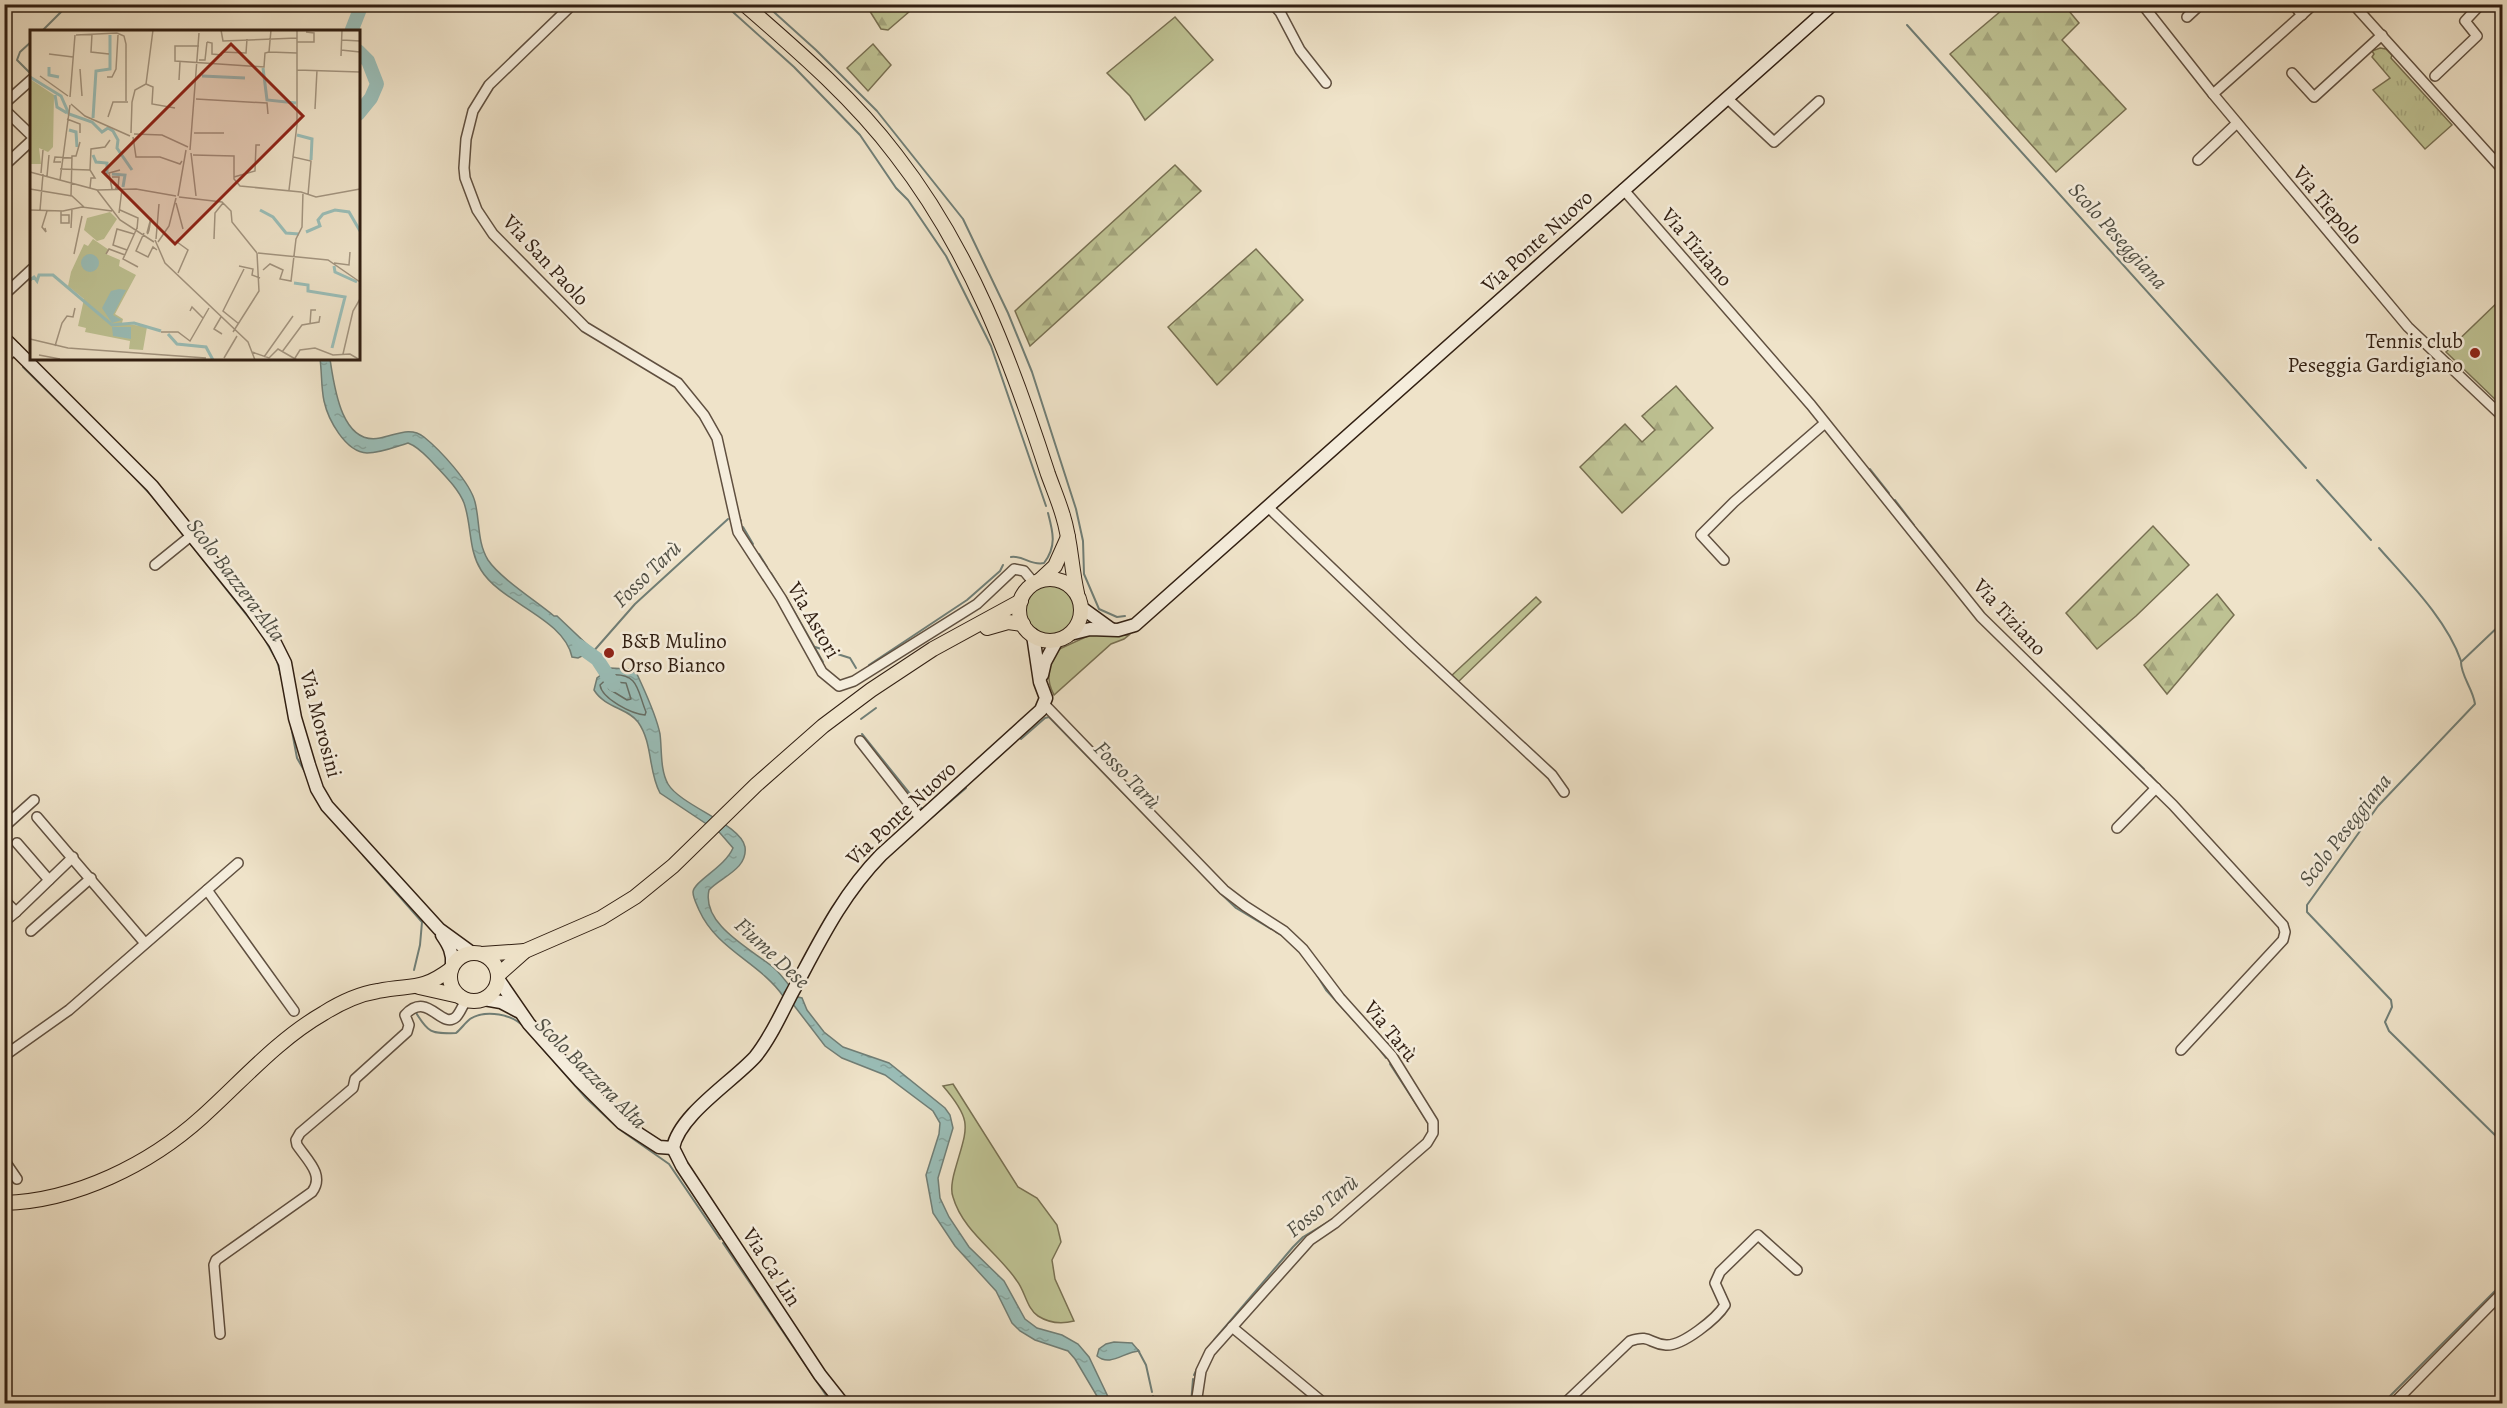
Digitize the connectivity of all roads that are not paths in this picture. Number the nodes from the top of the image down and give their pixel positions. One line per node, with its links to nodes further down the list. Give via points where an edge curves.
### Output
1 (573, 4): 35 (street, Via San Paolo, via 489,85 476,104 466,139 465,178 477,210 493,234 534,277 585,327 678,383)
2 (744, 4): 40 (main road, via 795,48 866,120 895,153 938,215 999,334)
3 (1273, 4): 17 (street)
4 (1833, 4): 19 (street, Via Ponte Nuovo)
5 (2142, 4): 18 (street, Via Tiepolo)
6 (2201, 4): 12 (street)
7 (2293, 4): 11 (street)
8 (2314, 4): 11 (street)
9 (2353, 4): 13 (street)
10 (2481, 4): 15 (street, via 2465,21 2477,36)
11 (2302, 15): 18 (street)
12 (2187, 17)
13 (2382, 35): 14 (street, via 2314,97); 28 (street)
14 (2292, 73)
15 (2435, 76)
16 (30, 80): 21 (street)
17 (1326, 84)
18 (2213, 94): 23 (street, Via Tiepolo)
19 (1728, 99): 20 (street, via 1774,142); 29 (street, Via Ponte Nuovo)
20 (1819, 101)
21 (4, 104)
22 (4, 109): 24 (street)
23 (2237, 123): 26 (street); 36 (street, Via Tiepolo, via 2408,327)
24 (30, 136)
25 (30, 140): 27 (street)
26 (2198, 160)
27 (4, 166)
28 (2502, 168)
29 (1623, 189): 37 (street, Via Tiziano); 38 (street, Via Ponte Nuovo)
30 (30, 271): 31 (street)
31 (4, 295)
32 (4, 338): 33 (street, Via Morosini)
33 (16, 348): 34 (street); 39 (street, Via Morosini, via 152,486)
34 (4, 359)
35 (704, 415): 43 (street, Via Astori, via 717,438 738,532 822,672 838,686 854,681 955,619 1014,569 1024,571)
36 (2502, 416)
37 (1825, 423): 41 (street, via 1701,535); 55 (street, Via Tiziano, via 1980,617)
38 (1269, 508): 48 (street, Via Ponte Nuovo, via 1135,626); 56 (street, via 1552,775)
39 (192, 535): 42 (street); 71 (street, Via Morosini, via 251,609 285,663 306,755 327,807)
40 (1068, 537): 43 (main road, via 1055,566); 44 (main road)
41 (1724, 560)
42 (155, 565)
43 (1037, 582): 44 (main road, via 1060,580); 45 (main road)
44 (1077, 592): 46 (main road)
45 (1021, 601): 47 (main road); 50 (main road)
46 (1082, 608): 48 (street); 51 (main road, via 1081,618)
47 (1023, 624): 49 (main road); 50 (main road, via 997,624)
48 (1111, 629): 51 (street, Via Ponte Nuovo, via 1090,629)
49 (1033, 635): 51 (main road, via 1049,641); 52 (street)
50 (960, 637): 74 (main road, via 933,649 824,726 653,884 619,908)
51 (1063, 637): 52 (street, via 1045,662)
52 (1040, 682): 53 (street)
53 (1045, 705): 59 (street, Via Ponte Nuovo); 91 (street, Via Tarù, via 1224,890 1295,941 1392,1056 1433,1122 1433,1133 1427,1143 1310,1240)
54 (860, 741): 59 (street)
55 (2156, 788): 61 (street); 83 (street, Via Tiziano, via 2283,925 2285,932 2283,940)
56 (1564, 792)
57 (34, 800): 60 (street)
58 (37, 817): 63 (street)
59 (921, 819): 85 (street, Via Ponte Nuovo, via 858,879 834,914 756,1055 688,1120 678,1132)
60 (4, 826)
61 (2117, 828)
62 (17, 843): 66 (street)
63 (73, 857): 65 (street); 66 (street)
64 (238, 863): 67 (street)
65 (91, 878): 72 (street); 73 (street)
66 (49, 880): 69 (street)
67 (207, 890): 73 (street); 81 (street)
68 (4, 900): 69 (street)
69 (15, 912): 70 (street)
70 (4, 922)
71 (439, 929): 75 (street, Via Morosini); 76 (street, Via Morosini, via 453,957)
72 (31, 931)
73 (144, 942): 84 (street, via 69,1010)
74 (525, 951): 75 (main road); 77 (main road)
75 (477, 953): 76 (main road, via 461,956); 77 (main road, via 495,964)
76 (452, 967): 78 (main road); 79 (main road, via 451,984)
77 (498, 977): 80 (main road, via 492,993); 82 (street)
78 (419, 987): 79 (main road); 88 (main road, via 368,993 312,1020 274,1049 189,1129 124,1170 62,1193)
79 (463, 998): 80 (main road); 92 (street, via 457,1017 451,1020 426,1007 411,1008 405,1015 407,1032 300,1133 297,1145 317,1174 317,1185 216,1260)
80 (484, 999): 82 (street)
81 (294, 1011)
82 (519, 1011): 85 (street, via 622,1123 658,1147)
83 (2181, 1050)
84 (4, 1056)
85 (673, 1148): 93 (street, Via Ca' Lin, via 820,1375)
86 (4, 1160): 87 (street)
87 (17, 1179)
88 (4, 1203)
89 (1797, 1270): 96 (street, via 1758,1235 1720,1272 1715,1283 1725,1305 1718,1316 1683,1340 1667,1345 1643,1337 1630,1341)
90 (2502, 1293): 97 (street)
91 (1232, 1327): 94 (street, Via Tarù, via 1210,1352 1201,1371); 95 (street)
92 (220, 1334)
93 (843, 1404)
94 (1196, 1404)
95 (1325, 1404)
96 (1564, 1404)
97 (2393, 1404)

